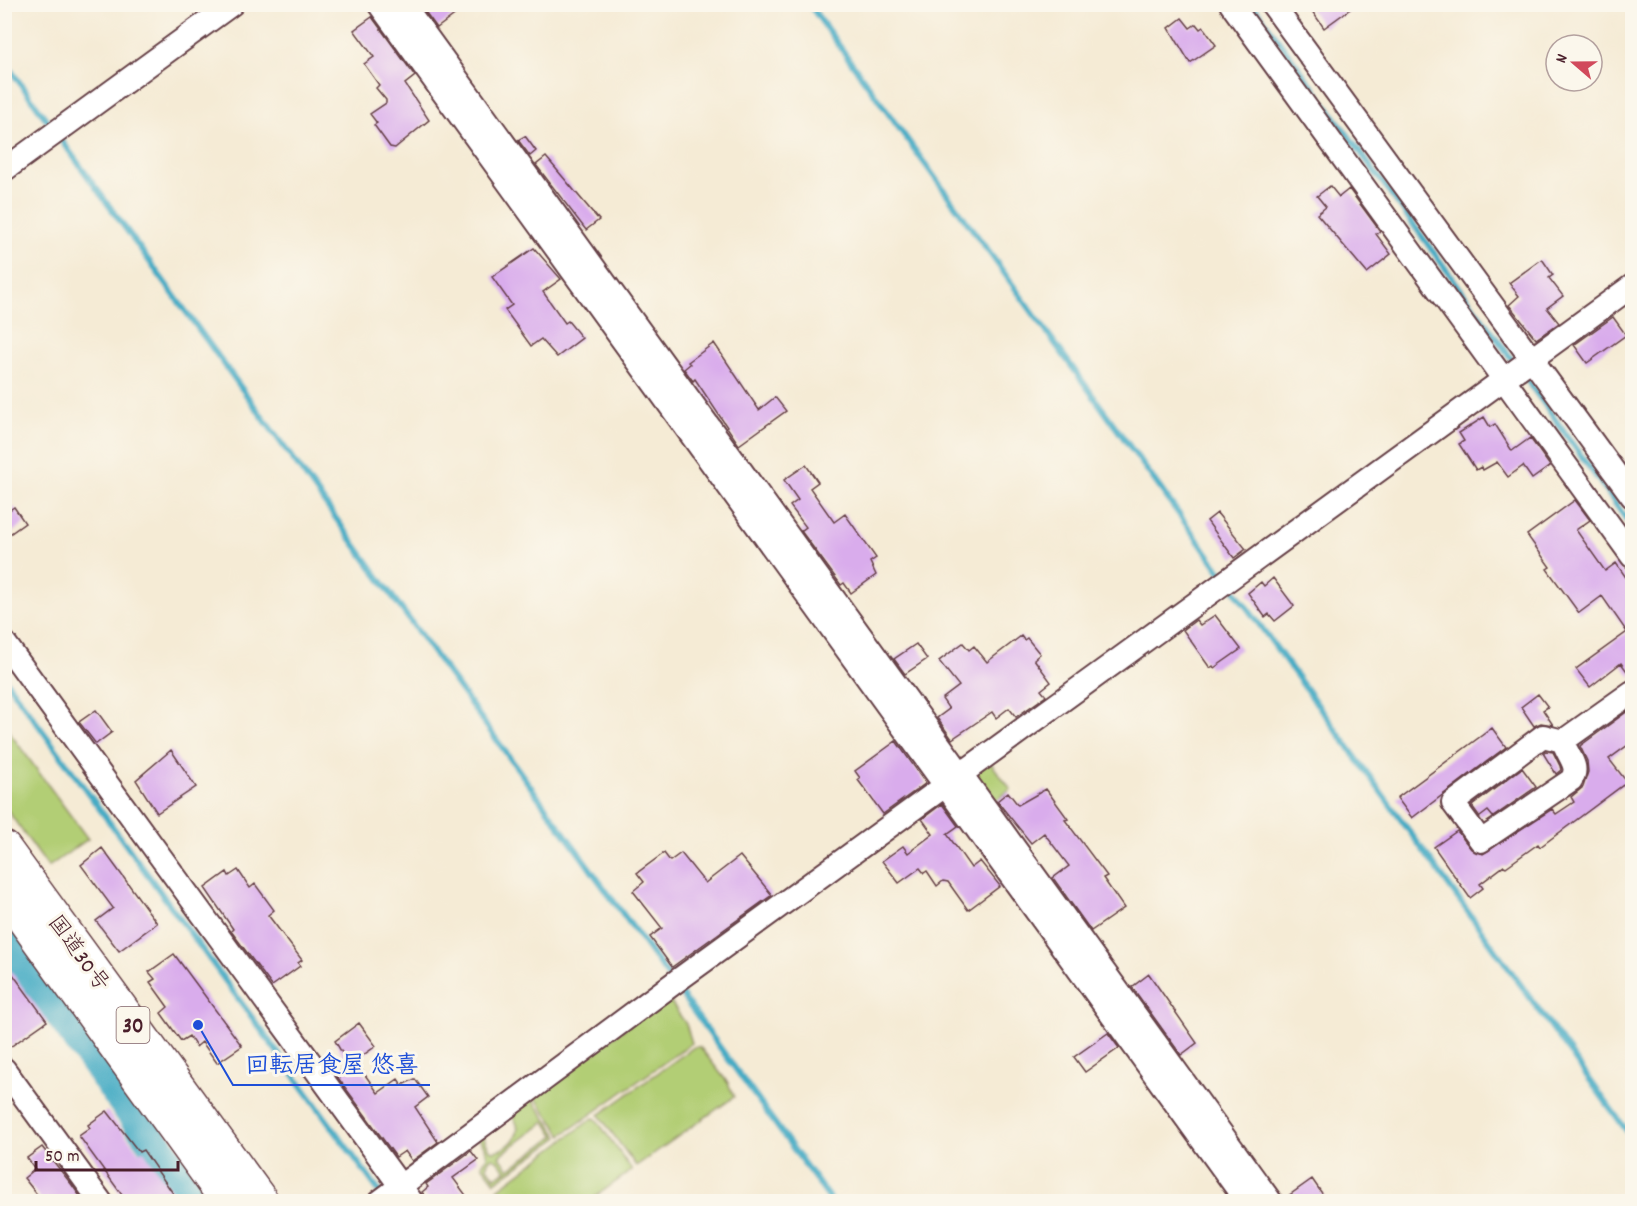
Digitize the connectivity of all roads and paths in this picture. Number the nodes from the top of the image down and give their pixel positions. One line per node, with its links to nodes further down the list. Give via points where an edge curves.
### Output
1 (232, 4): 6 (street)
2 (379, 4): 14 (street)
3 (403, 4): 14 (street)
4 (1232, 4): 8 (street)
5 (1272, 4): 8 (street)
6 (4, 170)
7 (1632, 286): 8 (street)
8 (1518, 368): 9 (street); 10 (street); 14 (street)
9 (1632, 496)
10 (1632, 556)
11 (4, 642): 18 (street)
12 (1632, 692): 13 (street)
13 (1563, 741): 13 (street, via 1543,736 1453,803 1481,842 1571,780 1576,767)
14 (953, 780): 18 (street, via 674,983); 22 (street); 23 (street)
15 (4, 848): 21 (highway, 国道30号 / 30)
16 (4, 891): 20 (highway, 国道30号 / 30)
17 (4, 1069): 19 (street)
18 (396, 1196)
19 (101, 1202)
20 (228, 1202)
21 (262, 1202)
22 (1247, 1202)
23 (1271, 1202)

